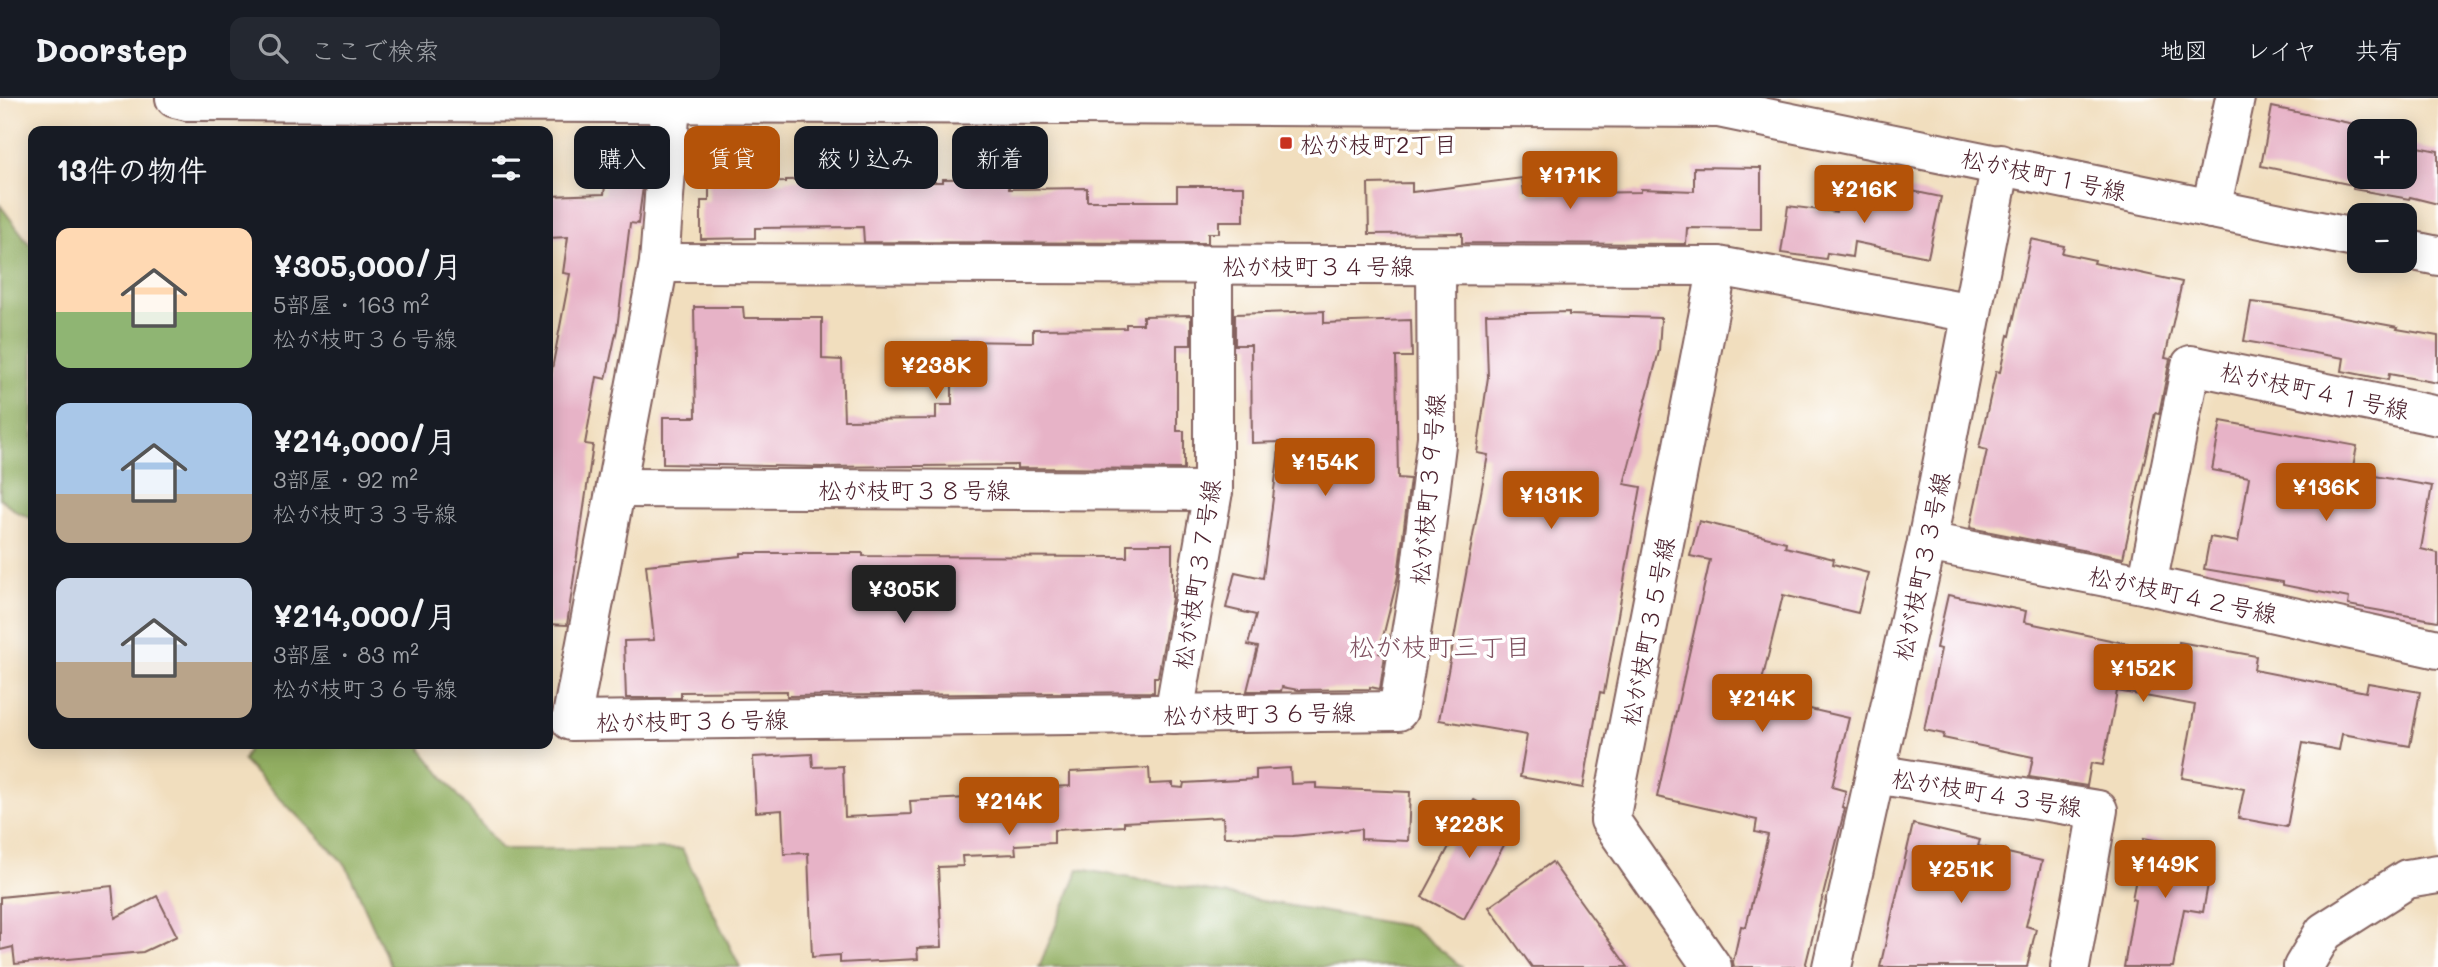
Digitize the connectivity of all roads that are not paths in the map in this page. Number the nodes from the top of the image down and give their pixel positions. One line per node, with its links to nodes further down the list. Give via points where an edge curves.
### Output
1 (175, 98): 3 (street, 松が枝町１号線)
2 (2235, 98): 8 (street)
3 (302, 99): 6 (street, 松が枝町１号線)
4 (1076, 102): 5 (street, 松が枝町１号線); 6 (street, 松が枝町１号線)
5 (1718, 103): 7 (street, 松が枝町１号線)
6 (671, 104): 12 (street, 松が枝町３６号線)
7 (2001, 164): 8 (street, 松が枝町１号線); 16 (street, 松が枝町３３号線)
8 (2211, 209): 9 (street, 松が枝町１号線)
9 (2347, 237)
10 (2417, 252): 11 (street)
11 (2438, 256)
12 (659, 263): 13 (street, 松が枝町３４号線); 18 (street, 松が枝町３６号線)
13 (1213, 265): 14 (street, 松が枝町３４号線); 19 (street, 松が枝町３７号線)
14 (1436, 266): 15 (street, 松が枝町３４号線); 23 (street, 松が枝町３９号線, via 1437,438)
15 (1718, 266): 16 (street, 松が枝町３４号線); 27 (street, 松が枝町３５号線, via 1610,820)
16 (1972, 313): 20 (street, 松が枝町３３号線)
17 (2438, 416): 21 (street, 松が枝町４１号線, via 2191,365)
18 (616, 488): 19 (street, 松が枝町３８号線); 24 (street, 松が枝町３６号線, via 571,721)
19 (1213, 491): 24 (street, 松が枝町３７号線)
20 (1927, 542): 21 (street, 松が枝町４２号線); 25 (street, 松が枝町３３号線)
21 (2147, 585): 22 (street, 松が枝町４２号線)
22 (2438, 649)
23 (1398, 711): 24 (street, 松が枝町３６号線)
24 (1174, 715)
25 (1875, 774): 28 (street, 松が枝町３３号線); 29 (street, 松が枝町４３号線, via 2098,810)
26 (2438, 874): 30 (street, via 2407,879 2324,932)
27 (1712, 967)
28 (1832, 967)
29 (2070, 967)
30 (2303, 967)

